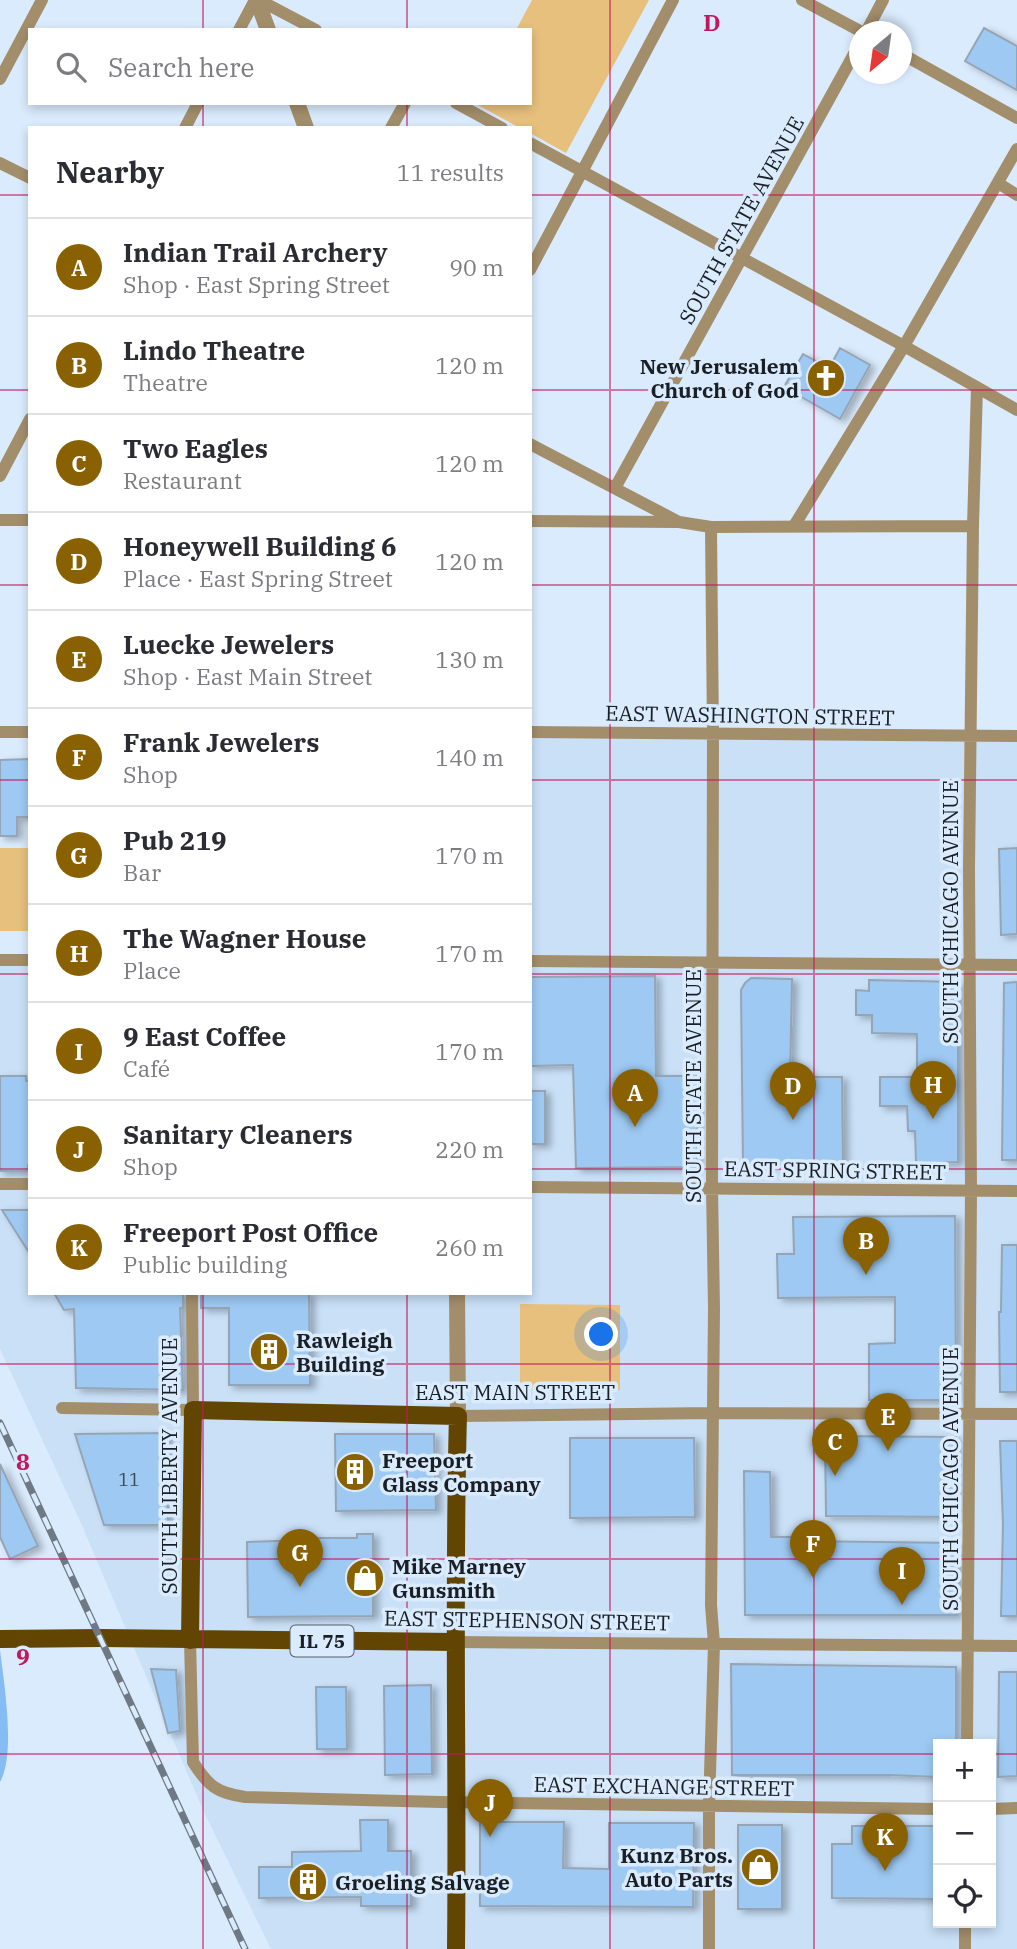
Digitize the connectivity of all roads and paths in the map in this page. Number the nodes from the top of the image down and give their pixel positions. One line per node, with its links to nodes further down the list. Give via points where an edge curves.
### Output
1 (257, 0): 8 (street); 9 (street); 10 (street)
2 (673, 0): 26 (street)
3 (802, 0): 7 (street)
4 (883, 0): 6 (street)
5 (37, 2): 13 (street)
6 (871, 21)
7 (849, 24)
8 (240, 28)
9 (267, 28)
10 (312, 28)
11 (912, 60): 18 (street)
12 (849, 61): 30 (street, SOUTH STATE AVENUE)
13 (0, 79)
14 (197, 105): 19 (street)
15 (298, 105): 20 (street)
16 (404, 105): 21 (street)
17 (460, 105): 22 (street)
18 (1017, 118)
19 (186, 126)
20 (305, 126)
21 (392, 126)
22 (498, 126)
23 (532, 144): 26 (street)
24 (1017, 149): 28 (street)
25 (0, 163): 27 (street)
26 (583, 171): 30 (street); 31 (street)
27 (28, 177)
28 (998, 183): 29 (street); 32 (street)
29 (1017, 195)
30 (742, 258): 32 (street); 38 (street, SOUTH STATE AVENUE)
31 (532, 266)
32 (904, 346): 33 (street); 43 (street)
33 (977, 387): 34 (street); 44 (street, SOUTH CHICAGO AVENUE)
34 (1017, 410)
35 (28, 423): 37 (street)
36 (532, 445): 38 (street)
37 (0, 476)
38 (615, 488): 42 (street)
39 (0, 520): 40 (street)
40 (28, 520)
41 (532, 521): 42 (street)
42 (679, 522): 45 (street)
43 (794, 526): 44 (street); 45 (street)
44 (973, 526): 50 (street, SOUTH CHICAGO AVENUE)
45 (711, 527): 49 (street, SOUTH STATE AVENUE)
46 (0, 732): 47 (street)
47 (28, 732)
48 (532, 732): 49 (street, EAST WASHINGTON STREET)
49 (713, 735): 50 (street, EAST WASHINGTON STREET); 55 (street, SOUTH STATE AVENUE)
50 (970, 736): 51 (street, EAST WASHINGTON STREET); 57 (street, SOUTH CHICAGO AVENUE)
51 (1017, 736)
52 (0, 960): 53 (street)
53 (28, 960)
54 (532, 961): 55 (street)
55 (711, 963): 57 (street); 61 (street, SOUTH STATE AVENUE)
56 (1017, 965): 57 (street)
57 (969, 966): 62 (street, SOUTH CHICAGO AVENUE)
58 (0, 1184): 59 (street)
59 (28, 1184)
60 (532, 1187): 61 (street, EAST SPRING STREET)
61 (712, 1187): 62 (street, EAST SPRING STREET); 68 (street, SOUTH STATE AVENUE)
62 (971, 1191): 63 (street, EAST SPRING STREET); 69 (street, SOUTH CHICAGO AVENUE)
63 (1017, 1191)
64 (192, 1295): 67 (street, SOUTH LIBERTY AVENUE)
65 (457, 1295): 71 (street)
66 (61, 1408): 67 (street, EAST MAIN STREET)
67 (194, 1410): 71 (main road, EAST MAIN STREET); 73 (main road, SOUTH LIBERTY AVENUE)
68 (713, 1413): 69 (street, EAST MAIN STREET); 71 (street, EAST MAIN STREET); 75 (street, SOUTH STATE AVENUE)
69 (968, 1414): 70 (street, EAST MAIN STREET); 76 (street, SOUTH CHICAGO AVENUE)
70 (1017, 1414)
71 (458, 1416): 74 (main road)
72 (5, 1639): 73 (main road, EAST STEPHENSON STREET / IL 75)
73 (190, 1640): 74 (main road, EAST STEPHENSON STREET / IL 75); 79 (street, EAST EXCHANGE STREET, via 193,1762 214,1788 236,1796)
74 (455, 1642): 75 (street, EAST STEPHENSON STREET); 79 (main road)
75 (714, 1644): 76 (street, EAST STEPHENSON STREET); 80 (street, SOUTH STATE AVENUE)
76 (969, 1646): 77 (street, EAST STEPHENSON STREET); 78 (street, SOUTH CHICAGO AVENUE)
77 (1017, 1646)
78 (967, 1739)
79 (457, 1803): 80 (street, EAST EXCHANGE STREET); 85 (main road)
80 (709, 1806): 82 (street, EAST EXCHANGE STREET); 86 (street, SOUTH STATE AVENUE)
81 (1017, 1808): 83 (street)
82 (933, 1809)
83 (996, 1809)
84 (965, 1928): 87 (street)
85 (456, 1949)
86 (709, 1949)
87 (965, 1949)

